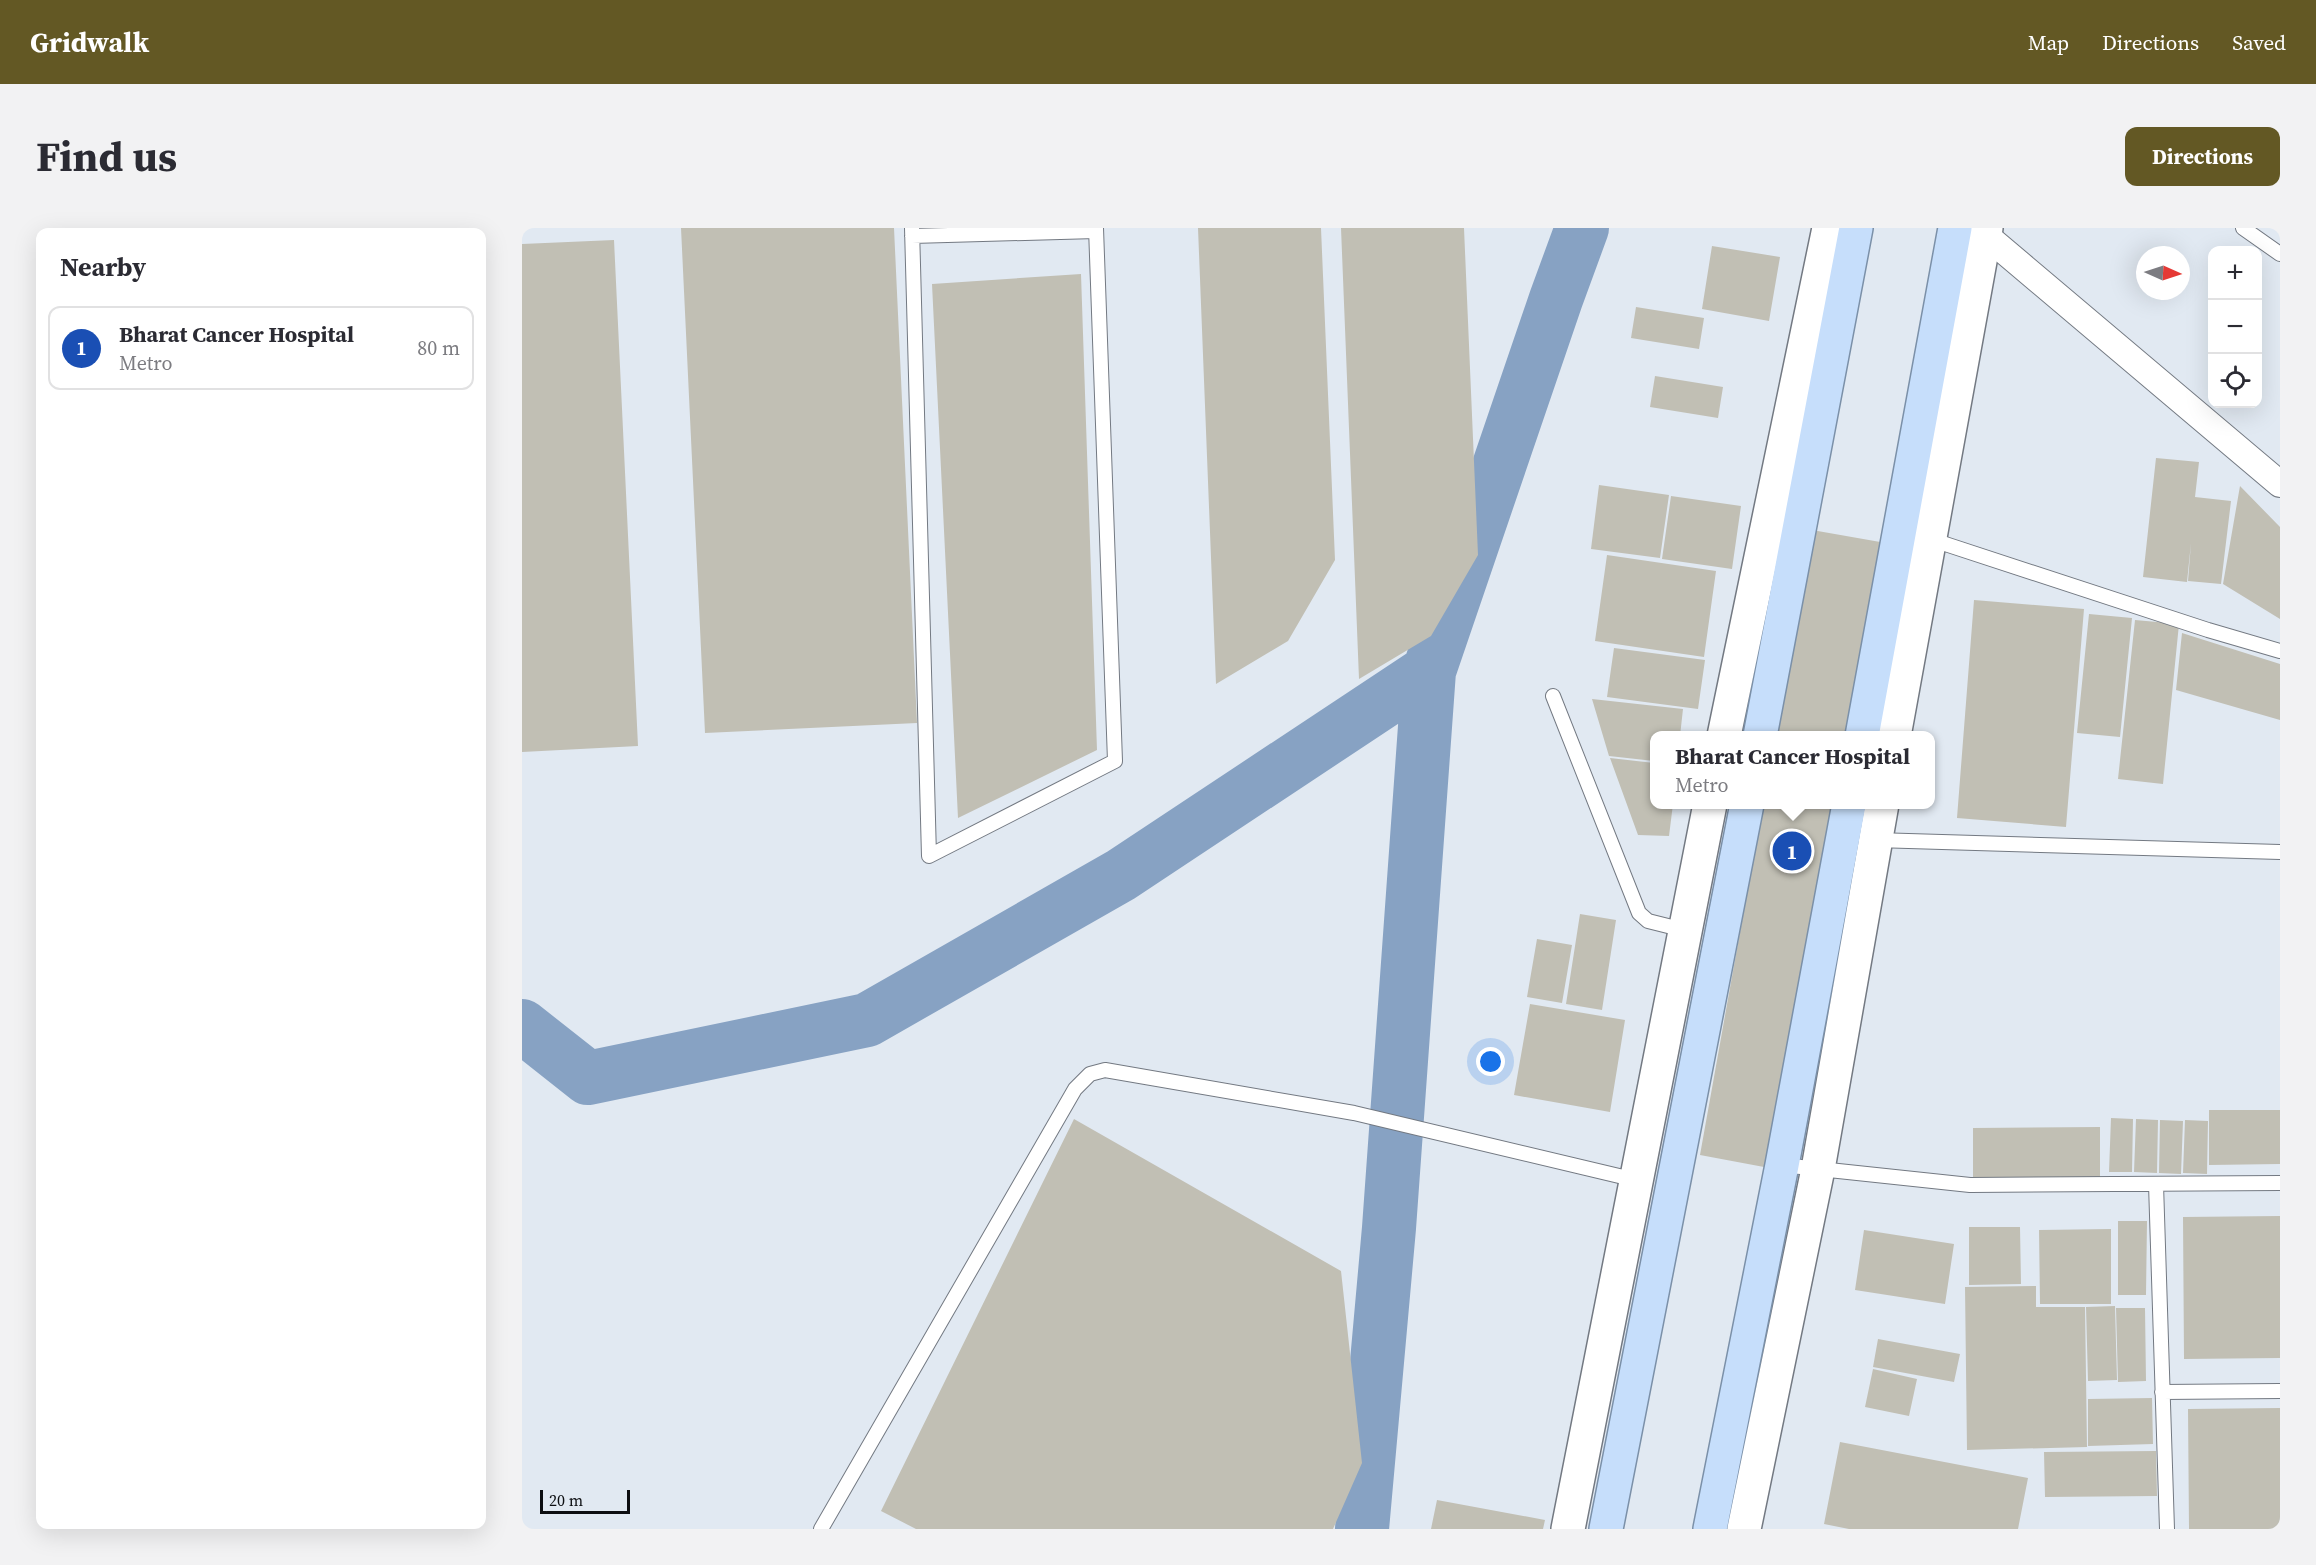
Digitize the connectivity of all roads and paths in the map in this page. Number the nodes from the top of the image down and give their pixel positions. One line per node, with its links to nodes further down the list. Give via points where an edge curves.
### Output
1 (1829, 228): 12 (street)
2 (1856, 228): 13 (highway)
3 (2243, 228): 7 (lane)
4 (1976, 229): 8 (street); 9 (street); 14 (highway)
5 (1096, 230): 6 (lane); 6 (lane, via 1115,761 929,856)
6 (912, 232)
7 (2280, 254)
8 (2280, 484)
9 (1930, 539): 10 (lane); 15 (street)
10 (2280, 651)
11 (1553, 696): 22 (lane, via 1639,914 1648,921)
12 (1725, 731)
13 (1761, 731)
14 (1863, 731)
15 (1895, 731)
16 (1709, 809): 22 (street)
17 (1746, 809): 32 (highway)
18 (1850, 809): 20 (highway)
19 (1879, 809): 20 (street)
20 (1859, 839): 21 (lane); 23 (highway); 24 (street)
21 (2280, 852)
22 (1684, 930): 25 (street)
23 (1782, 1165): 24 (lane); 33 (highway)
24 (1818, 1169): 27 (lane, via 1970,1185); 34 (street)
25 (1636, 1180): 30 (lane, via 1354,1113 1105,1070 1090,1074 1075,1089); 31 (street)
26 (2280, 1183): 27 (lane)
27 (2156, 1184): 29 (lane)
28 (2280, 1391): 29 (lane)
29 (2162, 1392): 35 (lane)
30 (820, 1529)
31 (1568, 1529)
32 (1606, 1529)
33 (1710, 1529)
34 (1744, 1529)
35 (2167, 1529)

